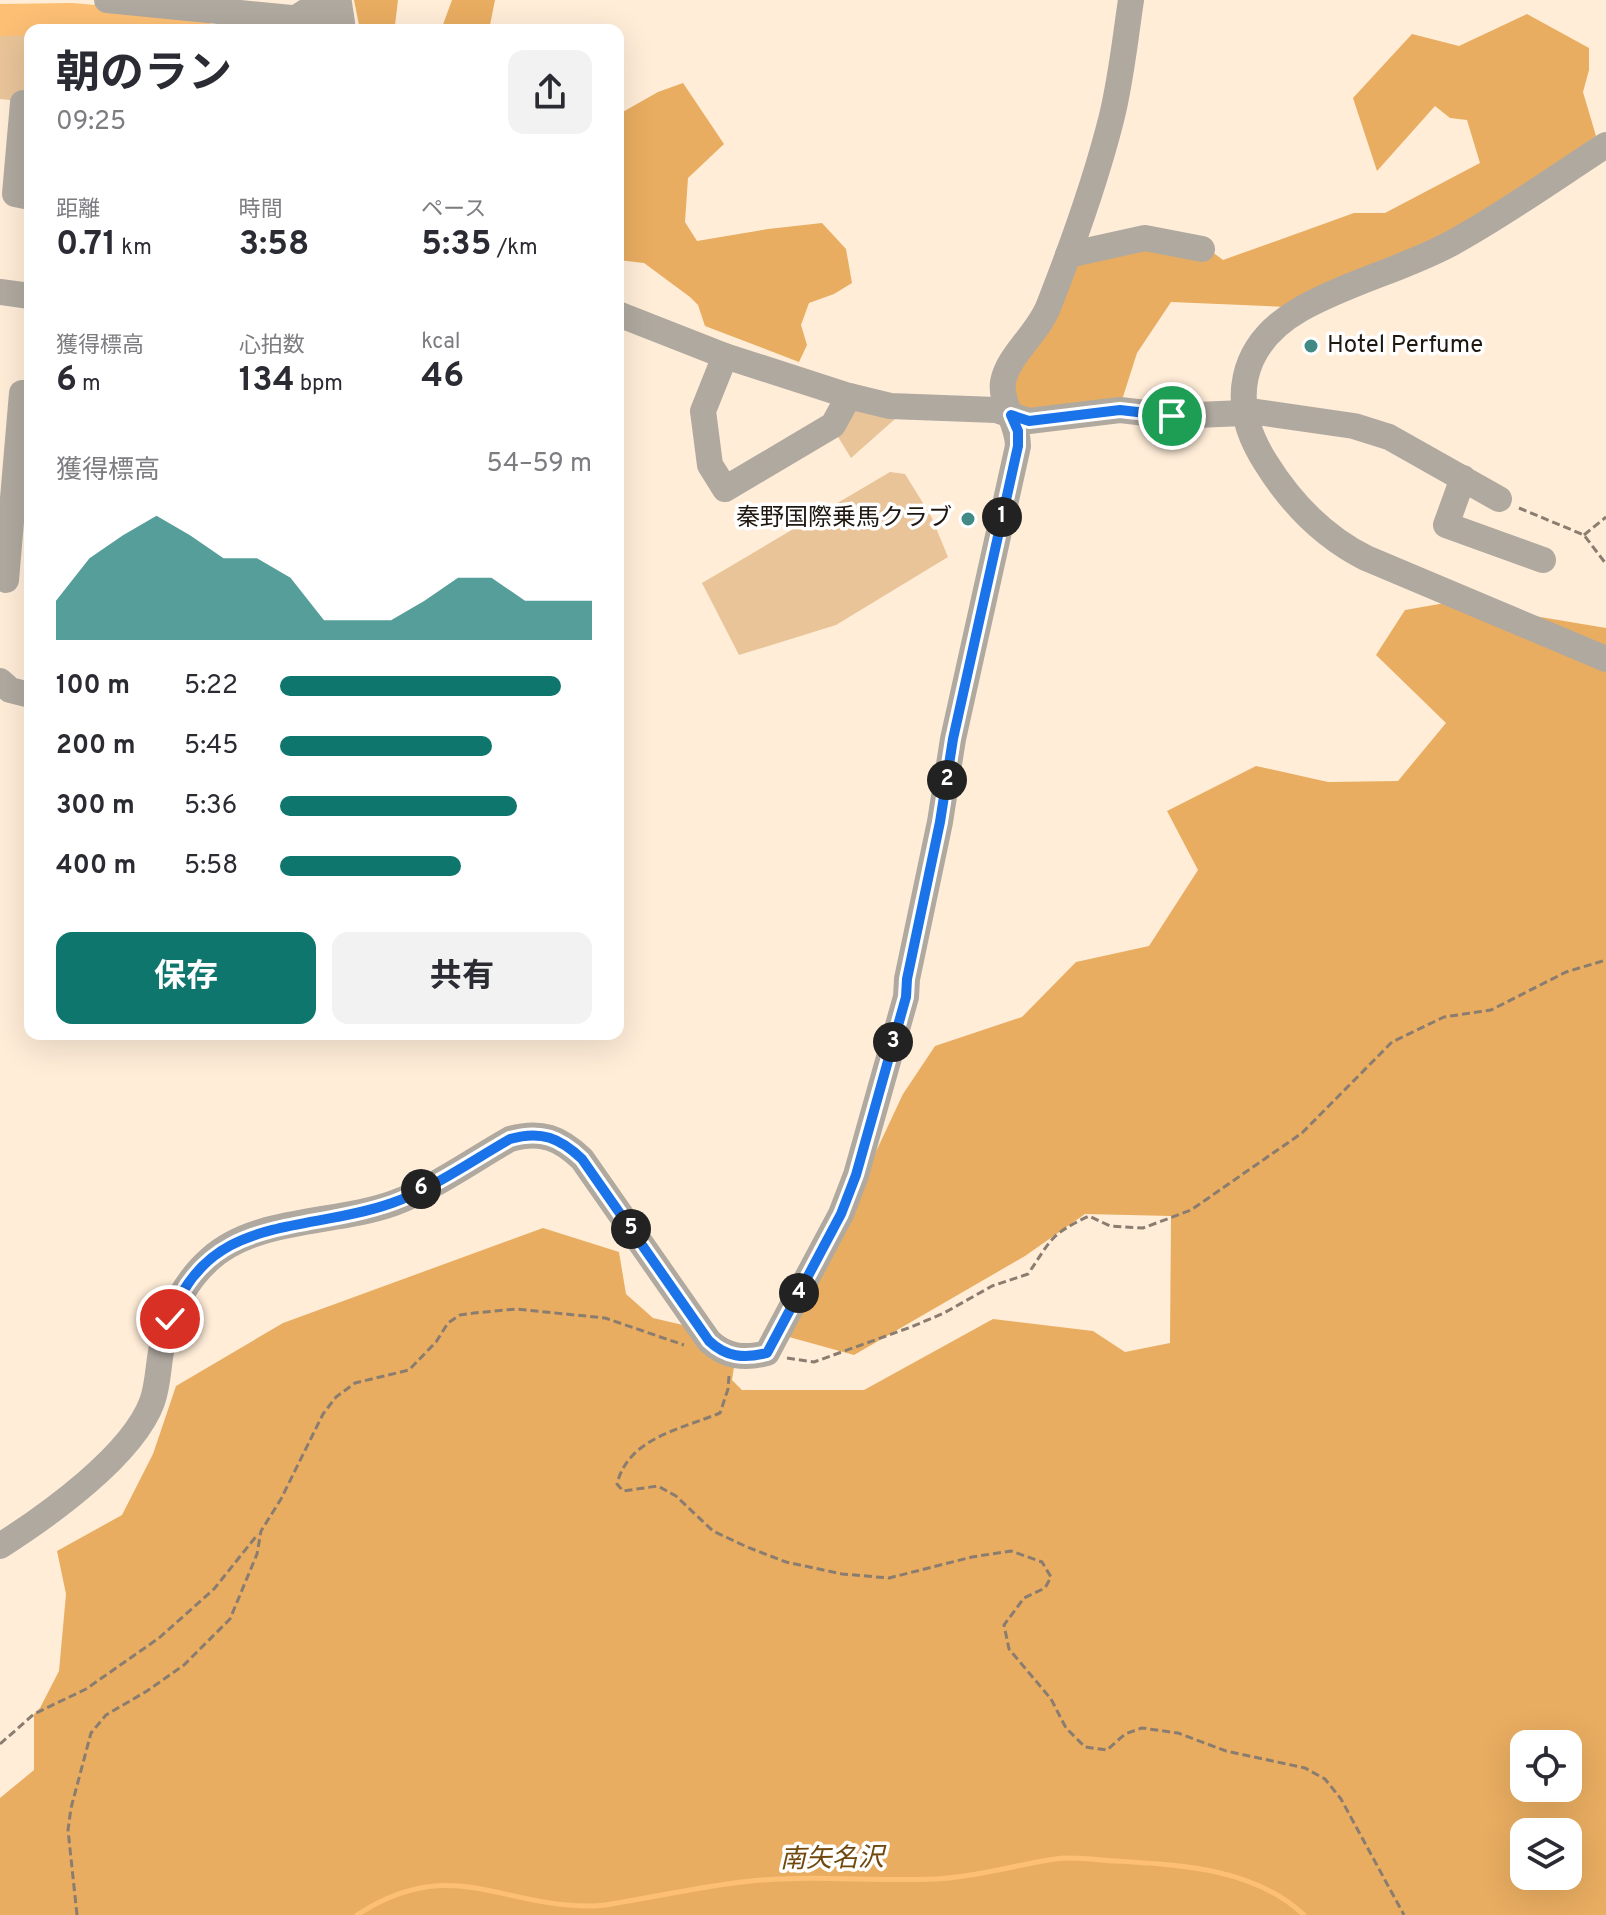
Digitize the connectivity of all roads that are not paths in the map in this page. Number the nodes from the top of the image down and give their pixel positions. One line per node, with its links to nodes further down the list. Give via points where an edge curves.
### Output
1 (107, 0): 3 (street)
2 (1131, 0): 8 (street, via 1112,117)
3 (294, 12)
4 (24, 103): 6 (street, via 15,194)
5 (1606, 145): 15 (street, via 1450,244 1301,309 1268,336 1252,358 1242,387)
6 (24, 196)
7 (1202, 249): 8 (street, via 1145,238)
8 (1068, 255): 16 (street, via 1038,328 1007,368 1002,391)
9 (0, 292): 10 (street)
10 (24, 295)
11 (624, 316): 12 (street)
12 (725, 356): 14 (street); 14 (street, via 703,411 710,465 725,489 833,425)
13 (24, 393): 18 (street)
14 (849, 396): 16 (street, via 890,406)
15 (1243, 412): 16 (street, via 1172,416 1120,410 1029,421); 17 (street, via 1354,426 1389,437); 22 (street, via 1275,478 1310,519 1344,547)
16 (1011, 415): 25 (street, via 1018,446 953,739 906,997 846,1201 767,1353 726,1354 709,1341 582,1159 558,1139 526,1134 394,1203 260,1232 210,1259 175,1305 152,1402 138,1425 90,1480)
17 (1463, 478): 19 (street); 20 (street, via 1446,525)
18 (22, 487): 21 (street)
19 (1499, 499)
20 (1543, 560)
21 (12, 581)
22 (1606, 659)
23 (0, 681): 24 (street)
24 (24, 694)
25 (0, 1546)

